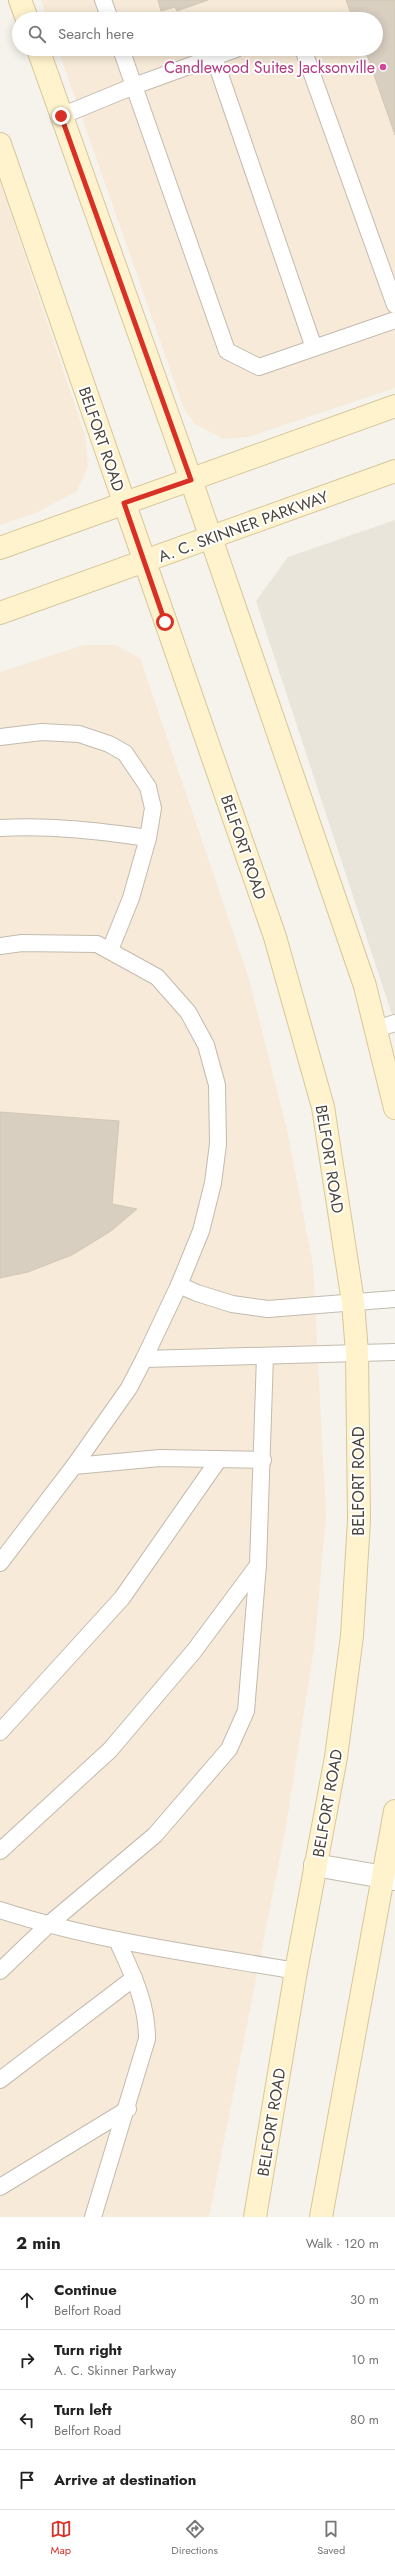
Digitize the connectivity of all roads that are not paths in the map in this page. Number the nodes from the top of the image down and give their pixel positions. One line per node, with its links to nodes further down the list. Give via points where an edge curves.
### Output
1 (20, 0): 3 (main road)
2 (103, 0): 4 (lane)
3 (24, 12)
4 (107, 12)
5 (40, 56): 10 (main road)
6 (123, 56): 9 (lane)
7 (306, 56): 12 (lane)
8 (214, 57): 9 (lane); 14 (lane)
9 (134, 86): 10 (lane); 14 (lane, via 227,351 259,366)
10 (61, 116): 17 (main road)
11 (0, 144): 18 (main road, BELFORT ROAD)
12 (395, 305)
13 (395, 320): 14 (lane)
14 (314, 348)
15 (395, 406): 17 (main road)
16 (395, 471): 19 (main road, A. C. SKINNER PARKWAY)
17 (191, 480): 18 (main road); 19 (main road)
18 (124, 503): 20 (main road); 21 (main road, BELFORT ROAD)
19 (211, 538): 21 (main road, A. C. SKINNER PARKWAY); 28 (main road, via 365,986)
20 (0, 548)
21 (144, 562): 22 (main road, A. C. SKINNER PARKWAY); 32 (main road, BELFORT ROAD, via 275,937 323,1107)
22 (0, 613)
23 (0, 738): 25 (lane, via 42,732 79,734 109,744 125,753 148,787 153,808)
24 (0, 828): 25 (lane, via 33,826)
25 (148, 838): 27 (lane, via 131,898)
26 (0, 946): 27 (lane, via 22,943 97,944)
27 (110, 950): 30 (lane, via 157,977 188,1012 206,1045 217,1085 218,1144 213,1183 201,1231)
28 (386, 1026): 29 (main road)
29 (395, 1108)
30 (179, 1285): 32 (lane, via 232,1304 268,1309); 36 (lane)
31 (395, 1298): 32 (lane)
32 (353, 1302): 34 (main road, BELFORT ROAD)
33 (395, 1352): 34 (lane)
34 (357, 1353): 35 (lane); 45 (main road, BELFORT ROAD, via 359,1520 352,1636 336,1757)
35 (265, 1356): 36 (lane); 38 (lane)
36 (144, 1359): 39 (lane, via 129,1388)
37 (219, 1459): 38 (lane); 39 (lane, via 160,1458); 42 (lane, via 122,1598)
38 (263, 1460): 41 (lane)
39 (74, 1466): 40 (lane)
40 (0, 1563)
41 (258, 1564): 44 (lane, via 194,1651 110,1750); 48 (lane, via 246,1711 229,1750 155,1835)
42 (0, 1732)
43 (395, 1811): 46 (main road)
44 (0, 1851)
45 (315, 1865): 46 (street); 50 (main road, BELFORT ROAD)
46 (389, 1877): 58 (main road)
47 (0, 1910): 48 (lane)
48 (48, 1925): 49 (lane); 51 (lane)
49 (116, 1940): 50 (lane); 52 (lane)
50 (296, 1970): 57 (main road, BELFORT ROAD)
51 (0, 1971)
52 (134, 1978): 53 (lane); 54 (lane, via 147,2016 147,2039)
53 (0, 2080)
54 (128, 2109): 55 (lane); 56 (lane)
55 (0, 2187)
56 (93, 2217)
57 (255, 2217)
58 (321, 2217)

